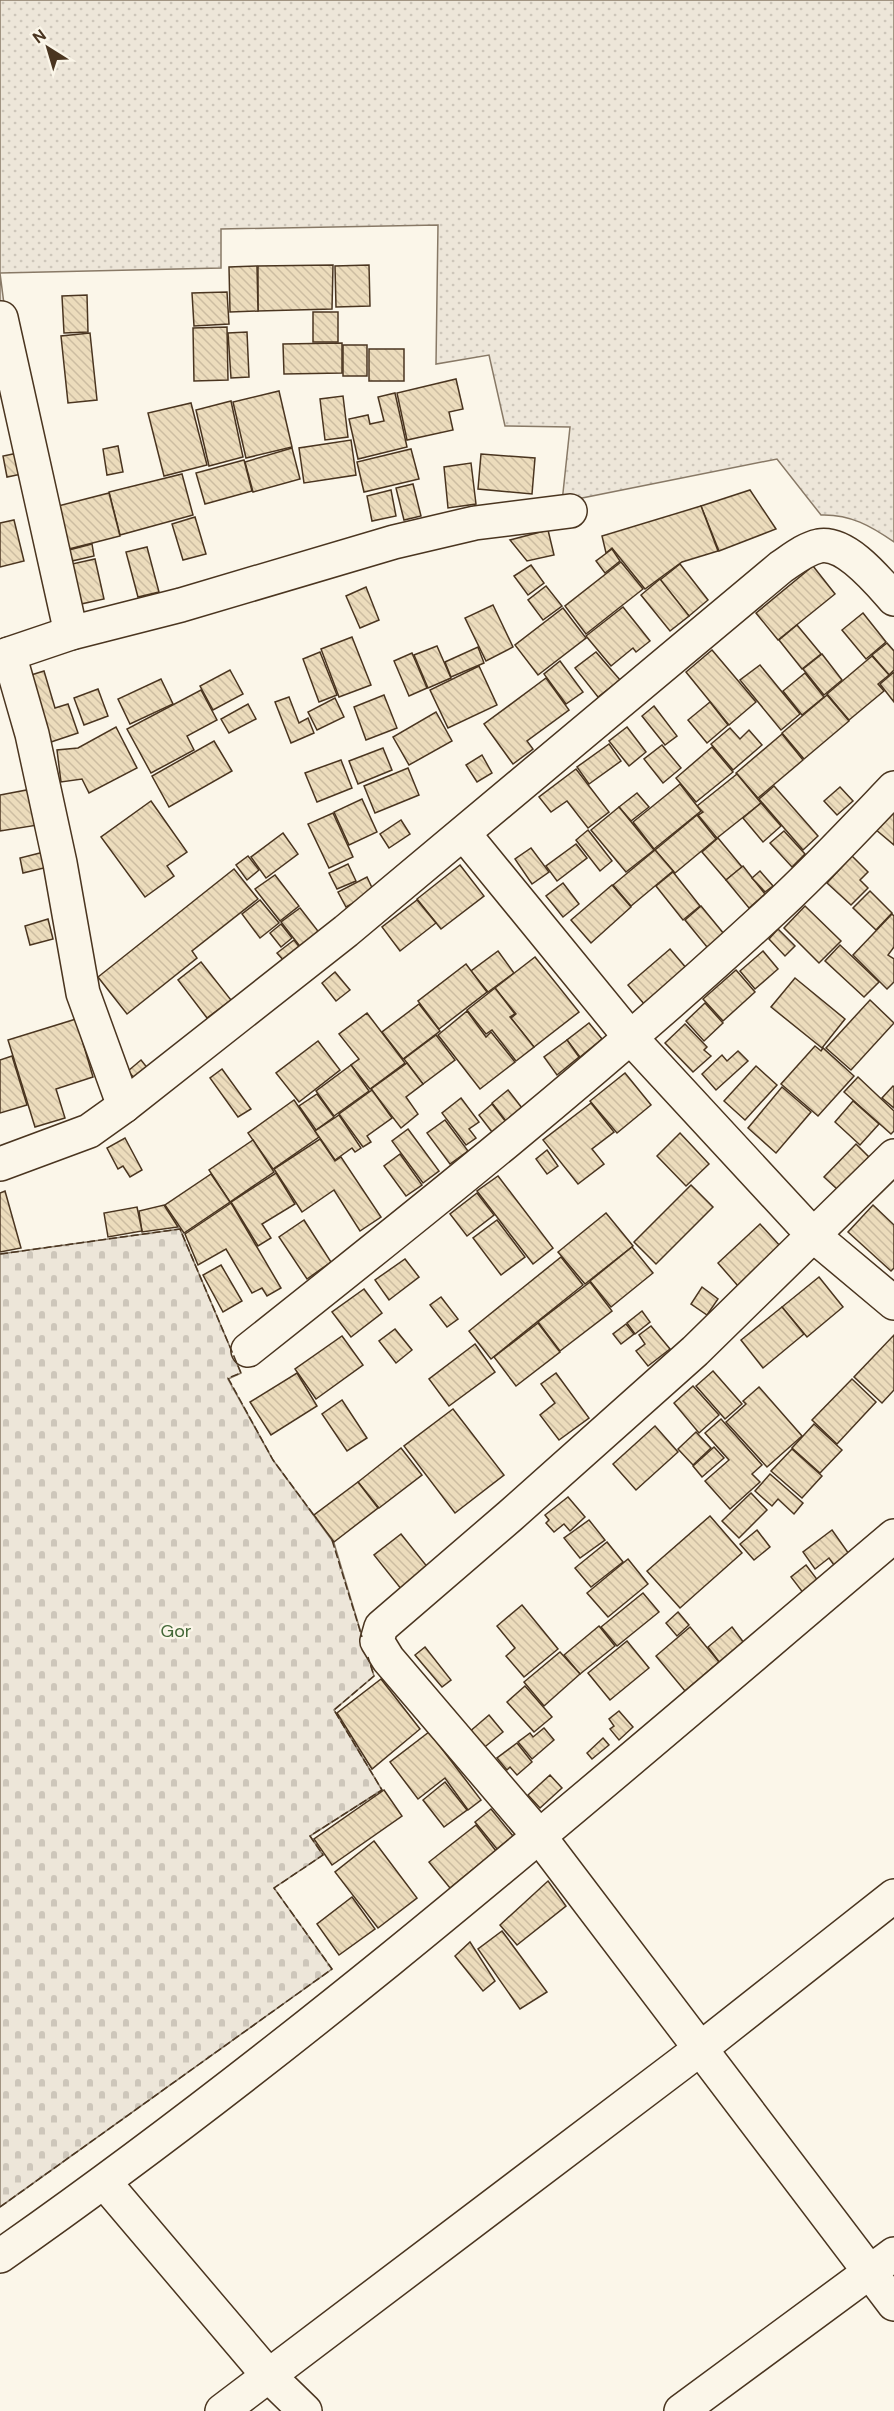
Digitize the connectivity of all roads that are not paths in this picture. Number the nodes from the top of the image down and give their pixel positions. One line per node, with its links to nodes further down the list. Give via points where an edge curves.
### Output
1 (1, 318): 4 (street)
2 (570, 512): 4 (street, via 475,523 394,542)
3 (894, 599): 7 (street, via 857,561 838,549 820,546 801,553)
4 (71, 633): 5 (street)
5 (5, 656): 9 (street, via 32,734 83,993)
6 (894, 788): 8 (street, via 761,922)
7 (464, 834): 8 (street); 9 (street)
8 (630, 1037): 12 (street); 14 (street, via 400,1230)
9 (124, 1106): 11 (street, via 89,1131)
10 (894, 1156): 12 (street)
11 (0, 1164)
12 (814, 1236): 13 (street); 16 (street, via 695,1351 381,1627 380,1649)
13 (894, 1303)
14 (248, 1350)
15 (894, 1536): 16 (street)
16 (540, 1836): 18 (street); 19 (street, via 321,2015)
17 (894, 1896): 18 (street)
18 (700, 2049): 21 (street); 23 (street)
19 (105, 2183): 20 (street); 23 (street)
20 (0, 2256)
21 (883, 2262): 22 (street); 26 (street)
22 (894, 2304)
23 (268, 2375): 24 (street); 25 (street)
24 (222, 2411)
25 (305, 2411)
26 (681, 2411)

